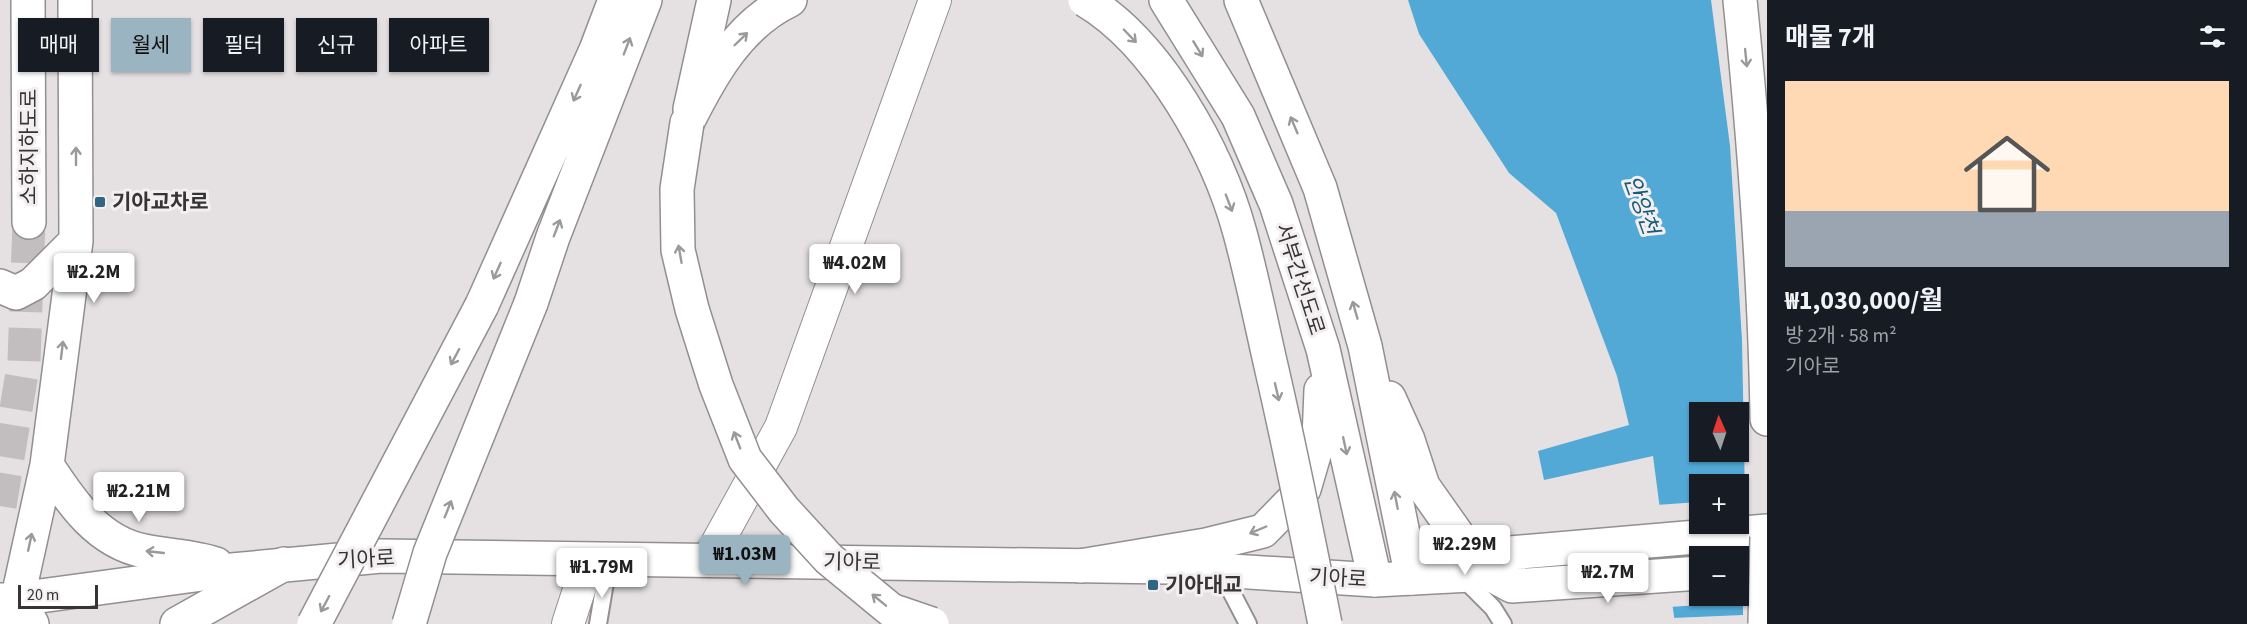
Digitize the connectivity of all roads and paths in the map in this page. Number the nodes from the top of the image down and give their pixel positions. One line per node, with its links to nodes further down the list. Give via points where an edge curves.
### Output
1 (27, 0): 13 (main road, 소하지하도로)
2 (75, 0): 14 (main road, one-way to 2)
3 (615, 0): 36 (main road, one-way to 36, bridge, via 482,305)
4 (645, 0): 37 (main road, one-way to 4, bridge, via 430,553 531,303)
5 (714, 0): 12 (main road)
6 (790, 0): 12 (main road, one-way to 6, via 713,71 737,40)
7 (935, 0): 23 (street, via 781,427)
8 (1085, 0): 42 (main road, one-way to 42, bridge, via 1106,13 1154,64 1212,158 1239,231 1293,460)
9 (1166, 0): 17 (main road, 서부간선도로, one-way to 17, via 1238,116 1276,204)
10 (1241, 0): 16 (main road, 서부간선도로, one-way to 10, via 1320,188)
11 (1740, 0): 18 (main road, one-way to 18, via 1757,166)
12 (687, 123): 40 (main road, one-way to 12, bridge, via 891,610 829,559 745,459 716,385 678,250 677,189)
13 (29, 222)
14 (76, 240): 15 (main road, via 33,284 16,293); 19 (main road, one-way to 14)
15 (0, 286)
16 (1365, 346): 30 (main road, via 1408,440 1423,486); 32 (main road, 서부간선도로, one-way to 16)
17 (1323, 349): 25 (main road, one-way to 25, via 1318,438 1304,489 1263,531 1206,545); 33 (main road, 서부간선도로, one-way to 33)
18 (1767, 419)
19 (47, 465): 28 (main road, one-way to 19, via 204,560 143,551 103,535 64,492); 34 (main road, one-way to 19)
20 (1767, 531): 30 (main road, 기아로)
21 (1767, 537): 44 (main road, bridge)
22 (599, 559): 23 (main road, 기아로); 24 (main road, 기아로, via 381,556); 38 (street); 39 (lane)
23 (708, 560): 25 (main road, 기아로)
24 (284, 564): 28 (main road, 기아로); 35 (main road)
25 (1080, 566): 29 (main road, 기아로)
26 (1767, 568): 27 (main road)
27 (1749, 569)
28 (232, 570): 34 (main road, 기아로)
29 (1221, 572): 33 (main road, 기아로); 41 (lane)
30 (1491, 572): 31 (main road, 기아로); 32 (main road, 기아로); 43 (lane, via 1493,608)
31 (1689, 573)
32 (1412, 578): 33 (main road, 기아로)
33 (1375, 580)
34 (15, 612)
35 (177, 624)
36 (314, 624)
37 (409, 624)
38 (568, 624)
39 (598, 624)
40 (932, 624)
41 (1248, 624)
42 (1325, 624)
43 (1503, 624)
44 (1765, 624)

